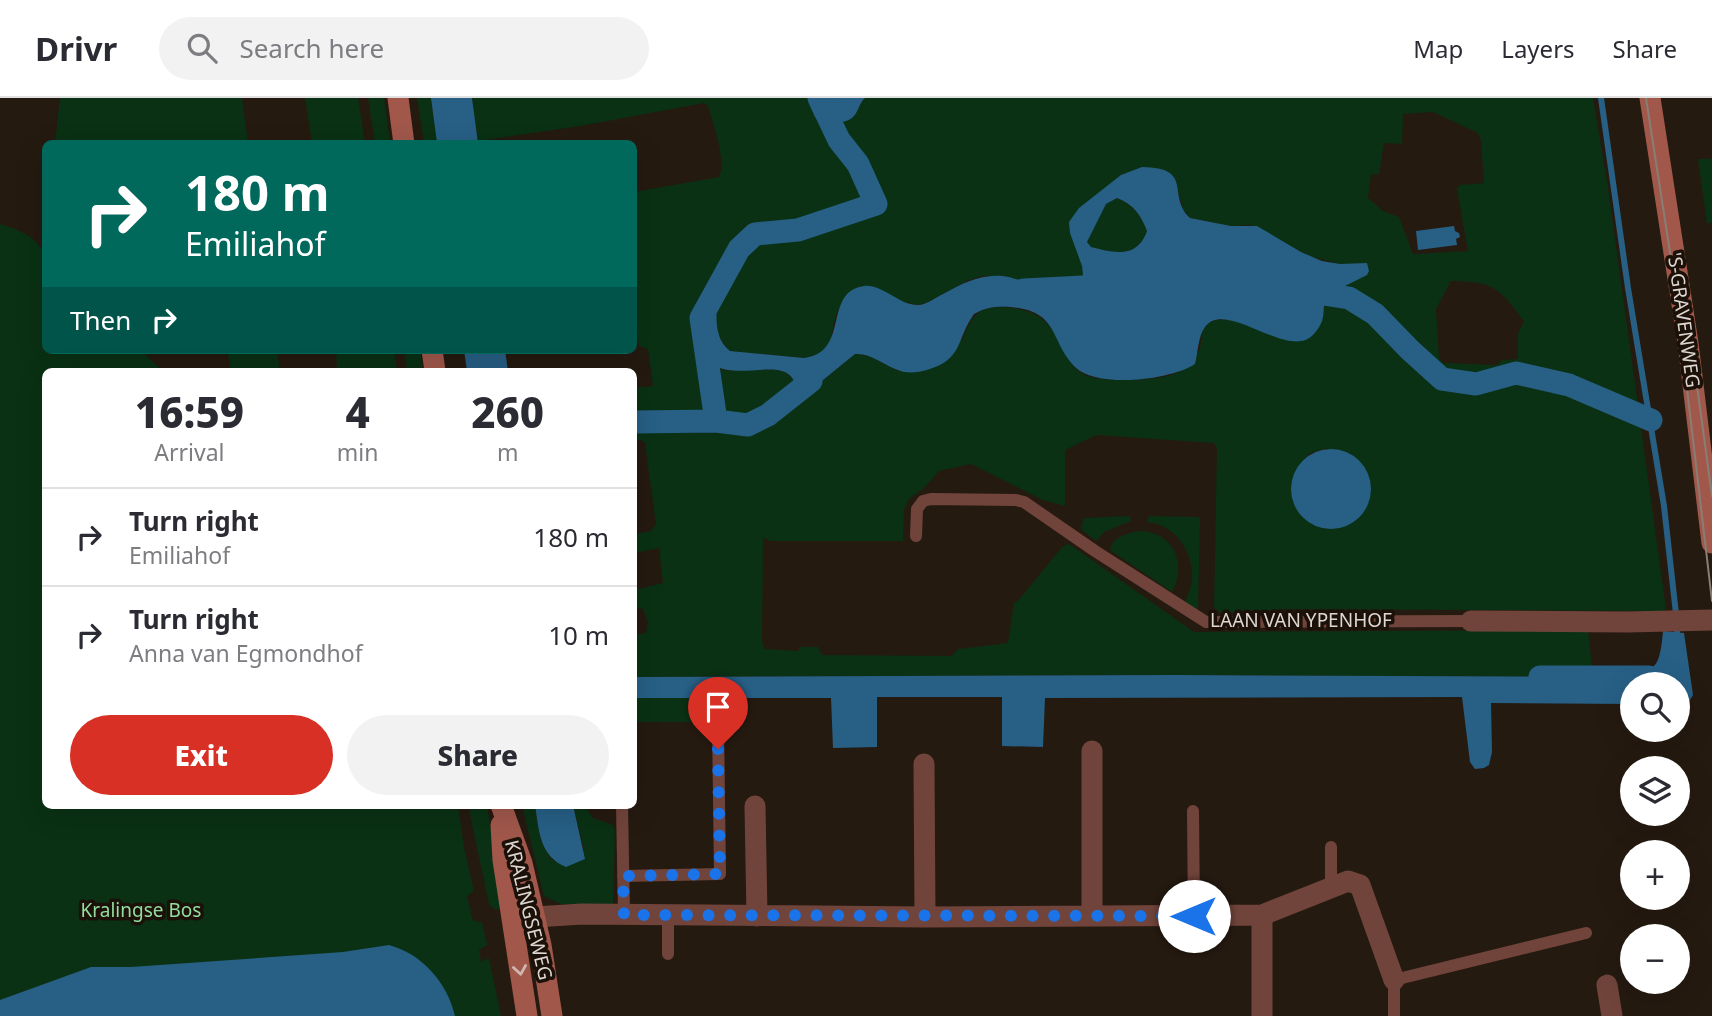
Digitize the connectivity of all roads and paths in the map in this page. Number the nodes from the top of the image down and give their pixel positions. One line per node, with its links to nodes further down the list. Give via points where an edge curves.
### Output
1 (398, 98): 3 (main road)
2 (1650, 98): 5 (main road, 'S-GRAVENWEG, via 1688,343)
3 (403, 140)
4 (916, 537): 7 (lane, LAAN VAN YPENHOF, via 923,500 1016,500 1054,520 1206,621)
5 (1712, 543)
6 (1712, 620): 7 (street, LAAN VAN YPENHOF)
7 (1471, 621)
8 (718, 724): 17 (lane, via 720,874)
9 (1092, 751): 23 (street)
10 (923, 764): 26 (street)
11 (755, 806): 22 (street)
12 (500, 809): 27 (main road, KRALINGSEWEG)
13 (502, 809): 25 (main road, KRALINGSEWEG, via 522,863)
14 (622, 809): 17 (lane)
15 (1193, 811): 24 (lane)
16 (1331, 847): 18 (lane)
17 (623, 876): 19 (lane)
18 (1331, 888): 20 (street); 30 (street, via 1348,881 1360,885)
19 (624, 915): 21 (street); 25 (street)
20 (1262, 915): 24 (street); 34 (street)
21 (668, 916): 22 (street); 29 (lane)
22 (757, 916): 26 (street)
23 (1092, 916): 24 (street); 26 (street)
24 (1194, 916)
25 (535, 917): 27 (main road); 33 (main road, KRALINGSEWEG)
26 (925, 917)
27 (513, 921): 32 (main road, KRALINGSEWEG, one-way to 32)
28 (1586, 933): 30 (lane)
29 (668, 954)
30 (1394, 980): 35 (lane)
31 (1607, 985): 36 (street)
32 (527, 1016)
33 (552, 1016)
34 (1262, 1016)
35 (1394, 1016)
36 (1612, 1016)

